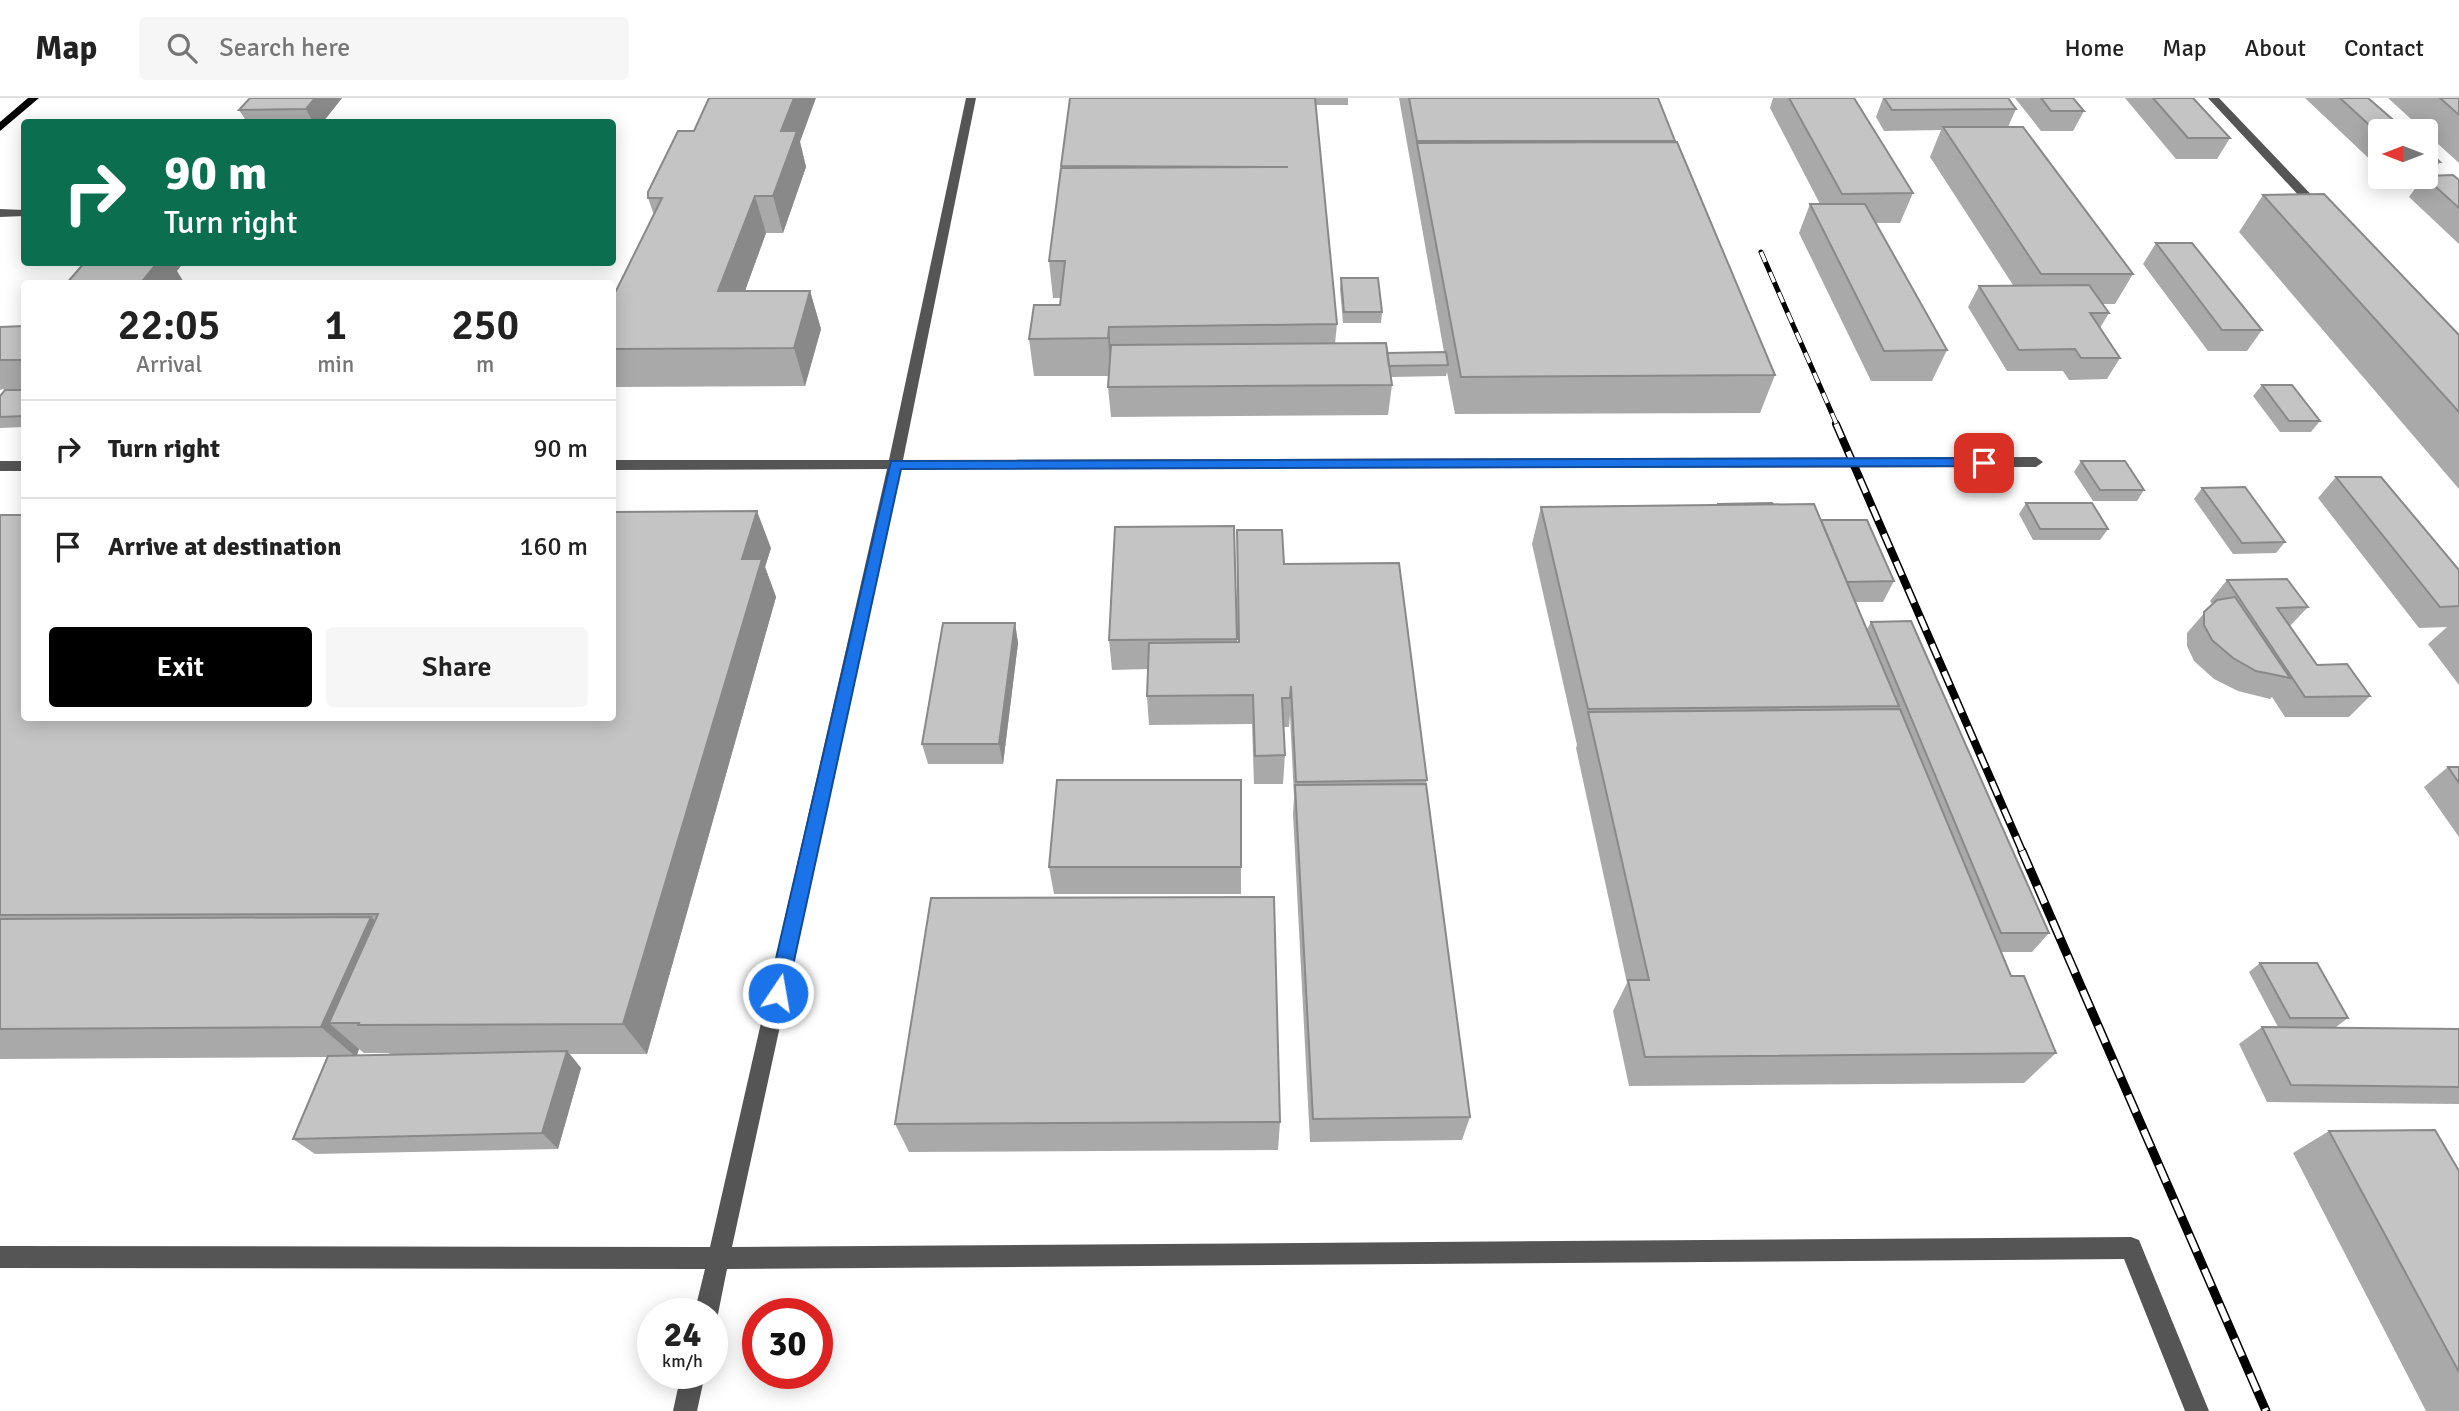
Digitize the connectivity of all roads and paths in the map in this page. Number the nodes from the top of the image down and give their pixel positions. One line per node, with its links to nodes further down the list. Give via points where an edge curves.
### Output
1 (34, 98): 4 (main road)
2 (971, 98): 9 (street)
3 (2213, 98): 7 (street)
4 (0, 128)
5 (0, 213): 6 (street)
6 (21, 213)
7 (2327, 218)
8 (2036, 463): 9 (street)
9 (895, 464): 10 (street); 14 (street)
10 (616, 465)
11 (0, 466): 12 (street)
12 (21, 466)
13 (0, 1257): 14 (street)
14 (719, 1258): 15 (street); 18 (street, via 2131,1248)
15 (710, 1298)
16 (690, 1389): 17 (street)
17 (685, 1411)
18 (2197, 1411)

